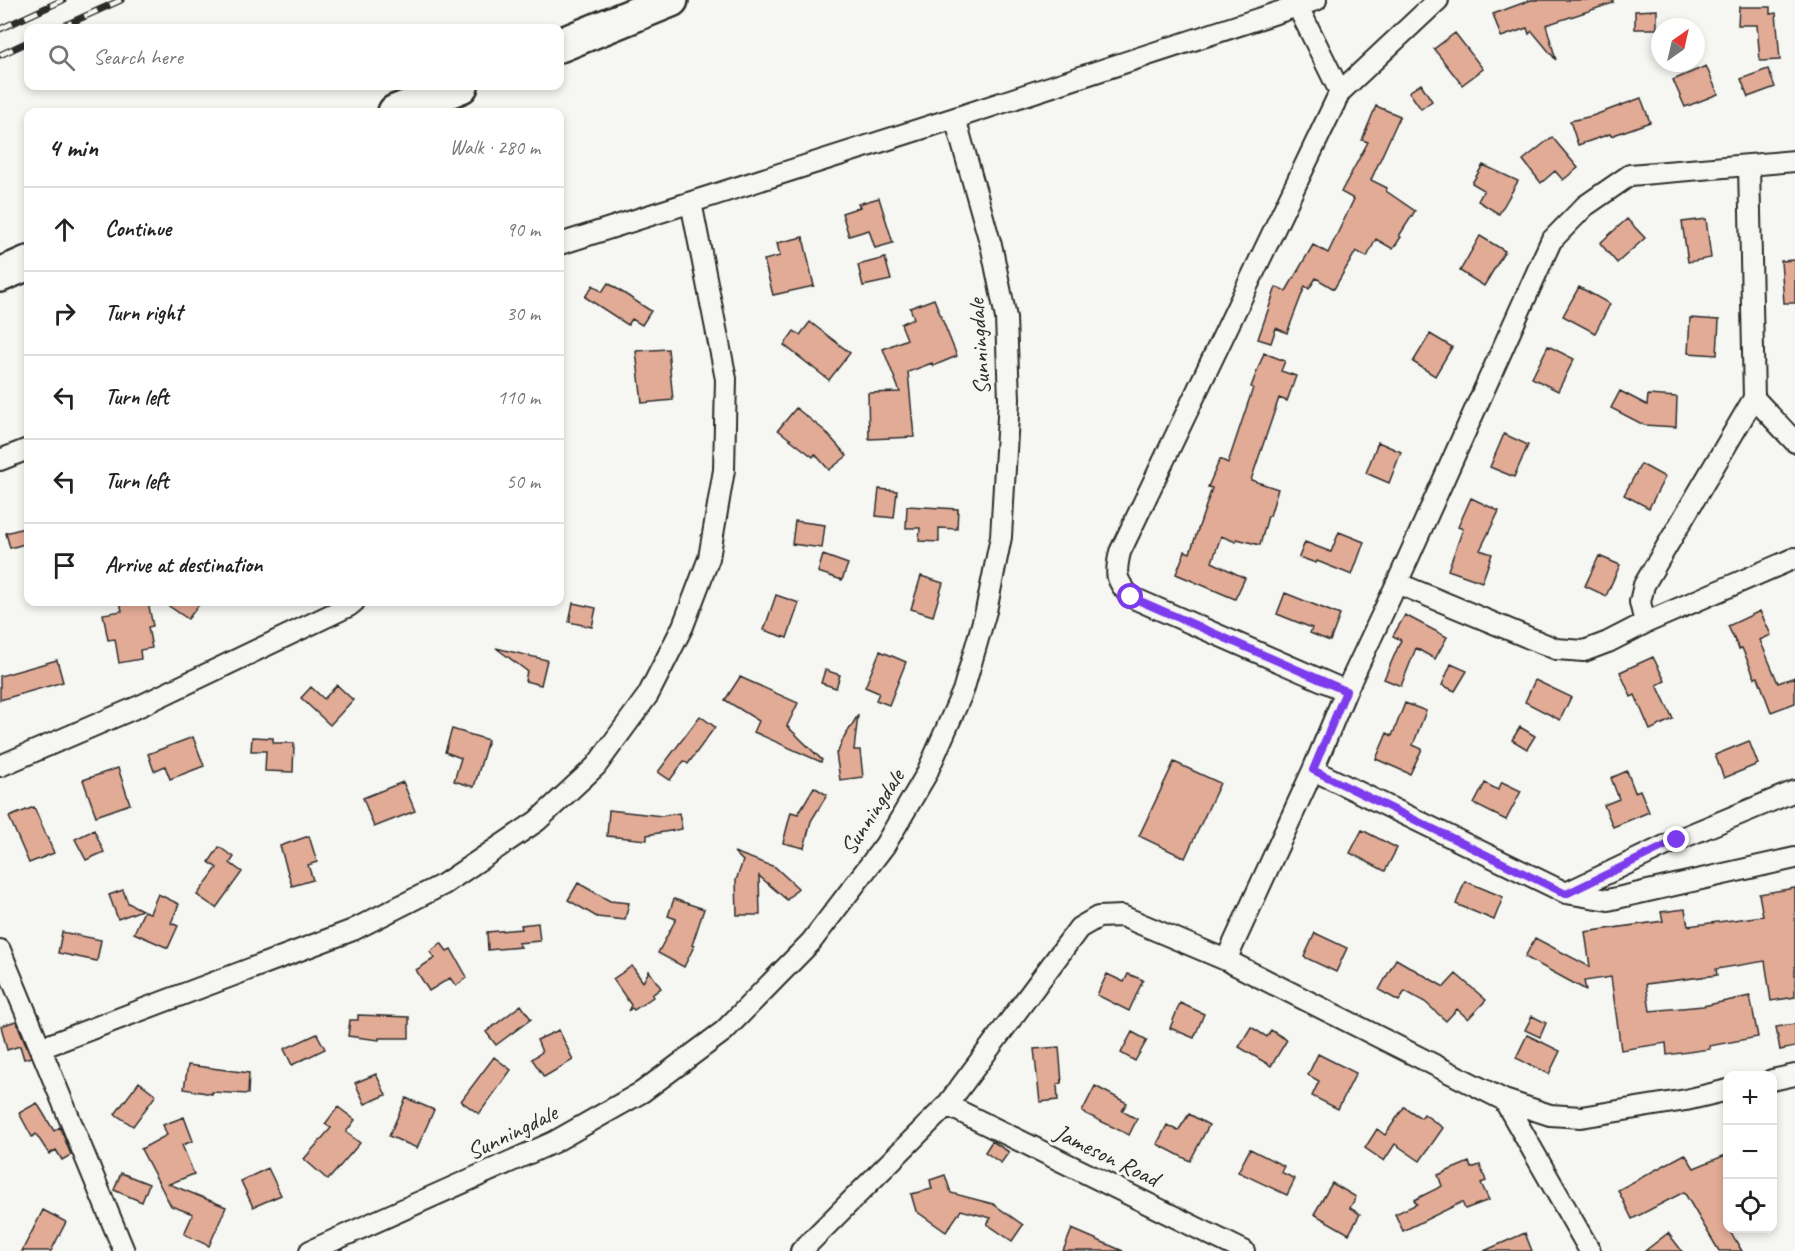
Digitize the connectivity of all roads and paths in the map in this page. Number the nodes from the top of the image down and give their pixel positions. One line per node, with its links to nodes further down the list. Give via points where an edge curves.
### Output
1 (671, 0): 4 (highway)
2 (1438, 0): 6 (street)
3 (1307, 3): 6 (street); 8 (street)
4 (564, 43)
5 (451, 90): 7 (highway)
6 (1340, 92): 23 (street, via 1120,552 1116,571 1119,585 1131,597)
7 (405, 108)
8 (955, 118): 11 (street); 38 (street, Sunningdale, via 992,249 1006,318 1009,399 1001,537 986,611 963,691 926,775 885,845 811,942 724,1031 642,1092 554,1142)
9 (1795, 161): 10 (street)
10 (1749, 165): 15 (street); 20 (street, via 1630,175 1585,206 1551,241)
11 (691, 202): 12 (street); 31 (street, via 726,379 723,481 709,558 683,626 648,695 596,766 537,821 444,884 403,905 353,930)
12 (564, 243)
13 (24, 265): 14 (highway)
14 (0, 275)
15 (1754, 398): 16 (street); 22 (street, via 1644,585 1640,602)
16 (1795, 442)
17 (24, 451): 18 (street)
18 (0, 460)
19 (1795, 558): 22 (street)
20 (1397, 583): 22 (street, via 1556,649 1584,651); 23 (street)
21 (350, 606): 24 (street, via 142,705)
22 (1645, 623)
23 (1346, 691): 25 (street)
24 (0, 766)
25 (1313, 770): 28 (street); 30 (street)
26 (1795, 791): 28 (street, via 1677,840)
27 (1795, 858): 28 (street, via 1608,900)
28 (1566, 894)
29 (0, 950): 31 (street)
30 (1226, 960): 35 (street); 36 (street, via 1122,916 1098,917 1079,928)
31 (40, 1048): 37 (street)
32 (1795, 1075): 33 (street)
33 (1777, 1079)
34 (1723, 1091): 35 (street, via 1581,1117 1550,1115)
35 (1504, 1100): 41 (street)
36 (947, 1105): 39 (street); 40 (street, Jameson Road)
37 (124, 1251)
38 (310, 1251)
39 (801, 1251)
40 (1244, 1251)
41 (1590, 1251)

